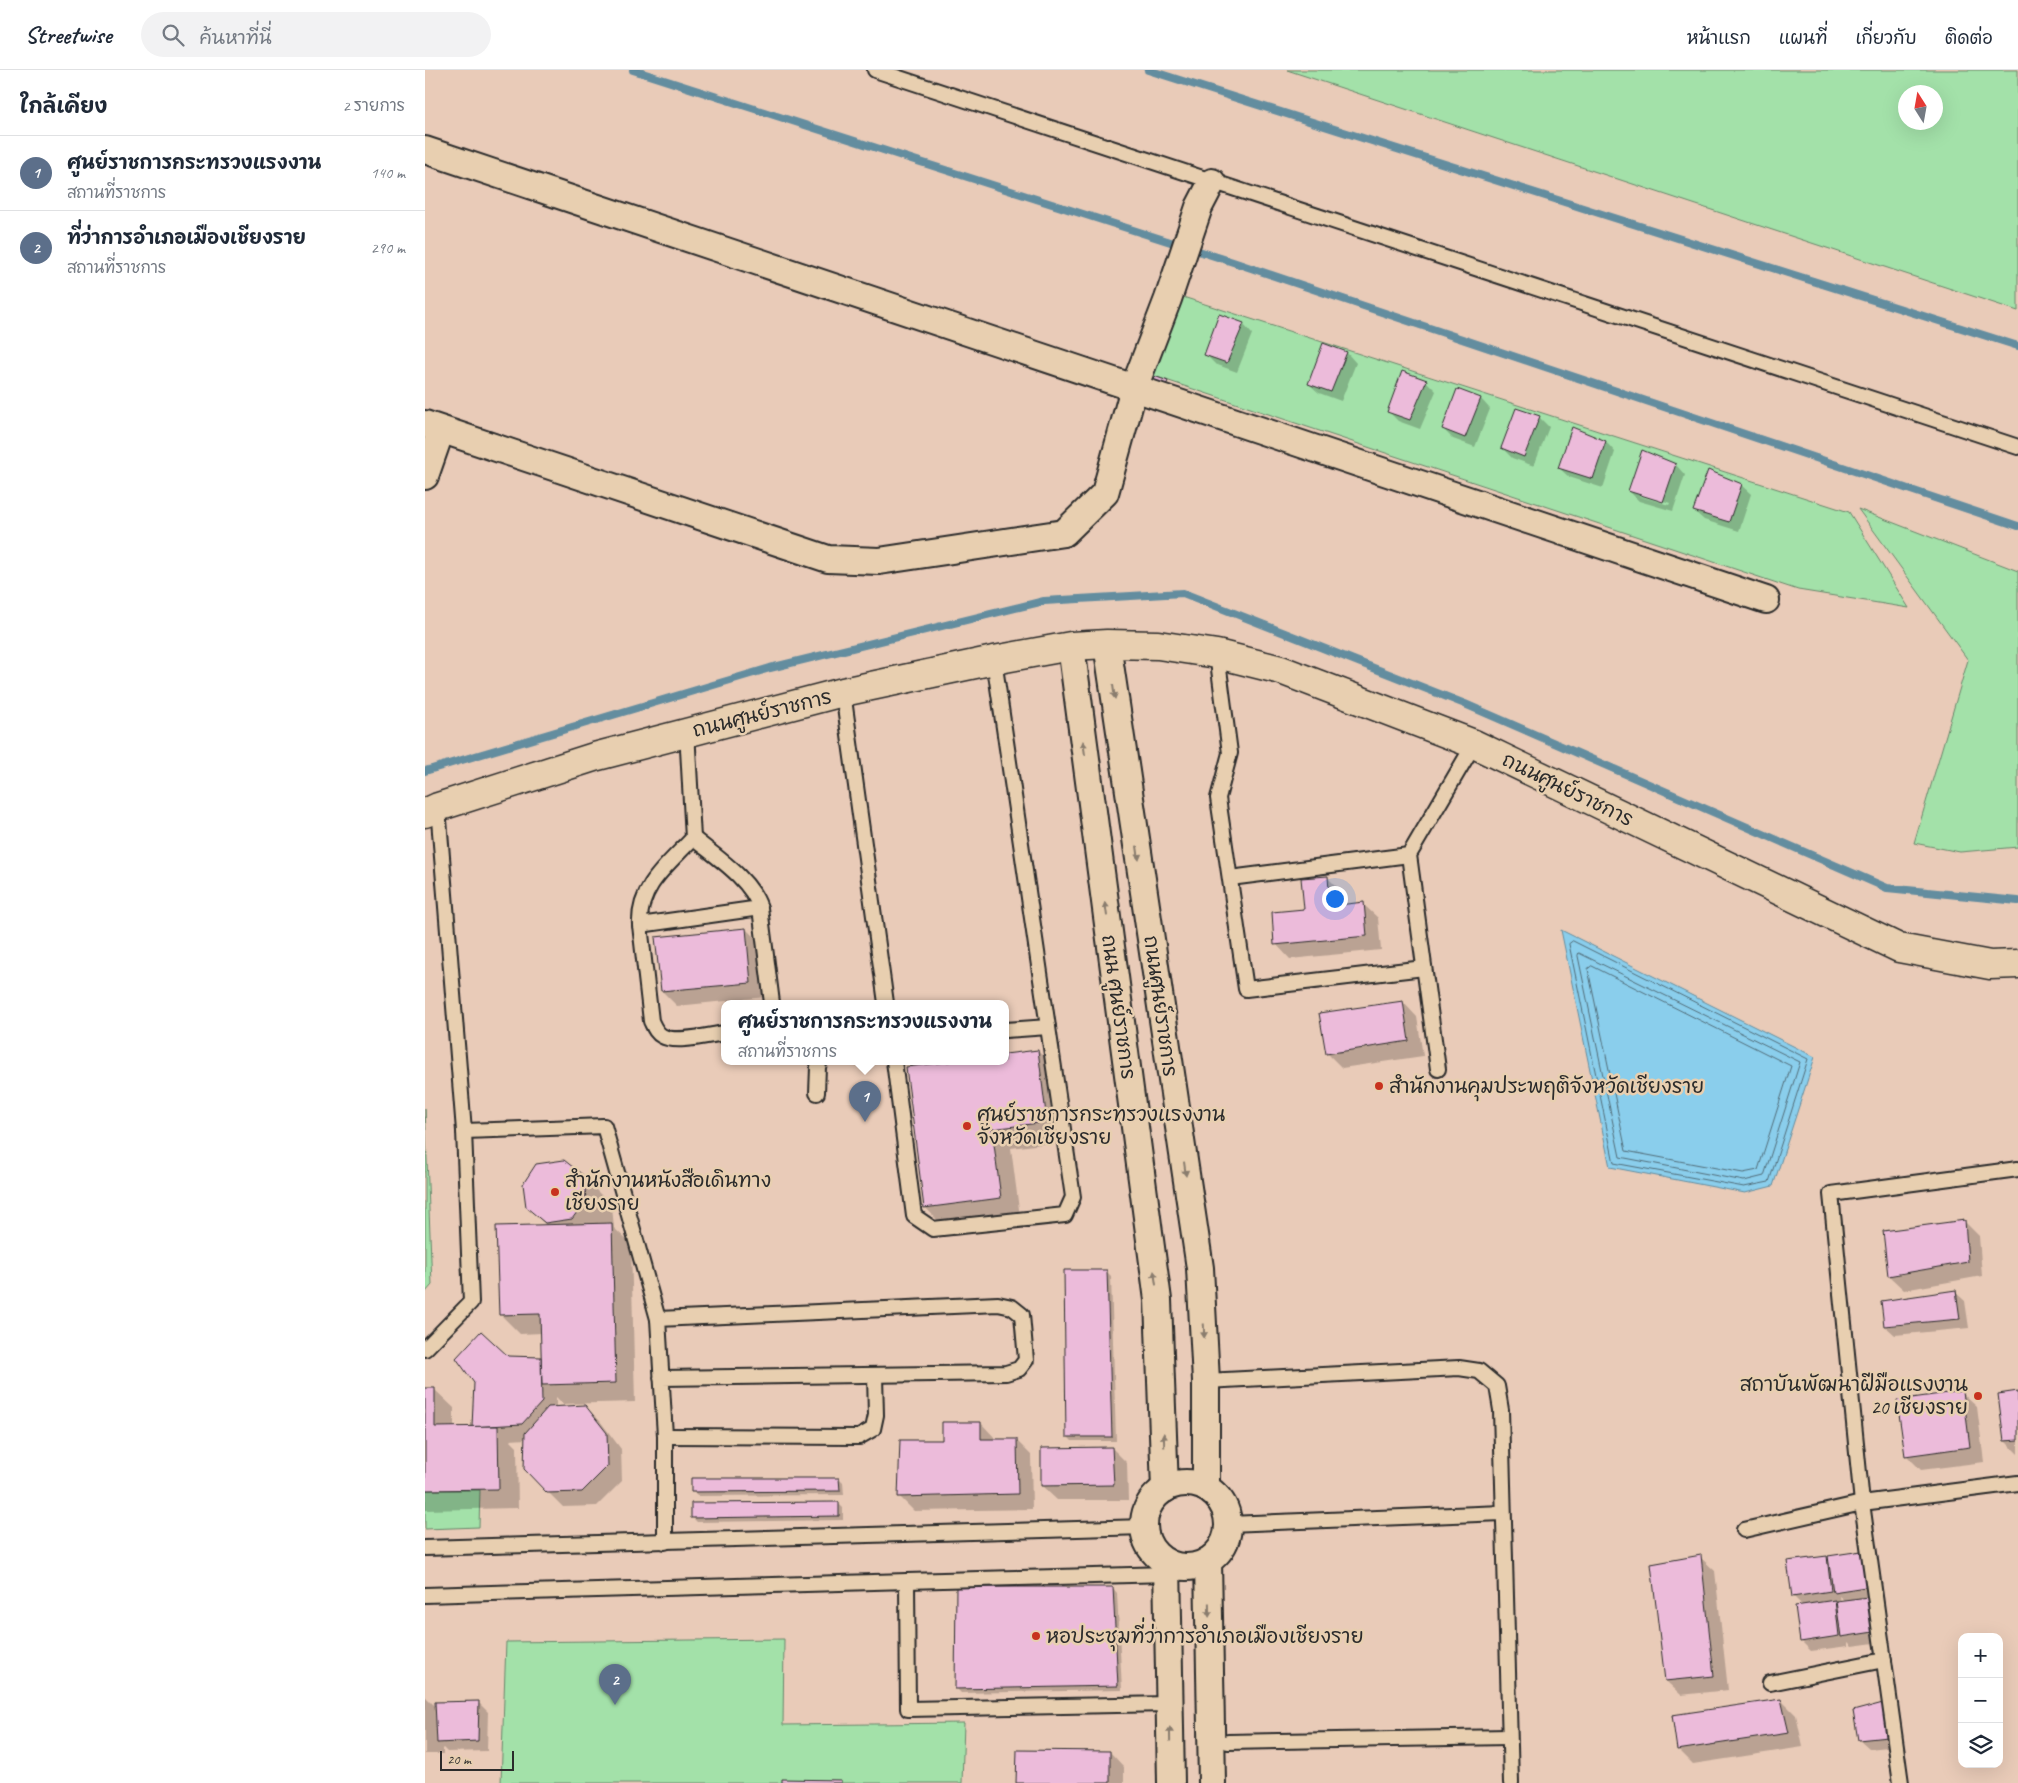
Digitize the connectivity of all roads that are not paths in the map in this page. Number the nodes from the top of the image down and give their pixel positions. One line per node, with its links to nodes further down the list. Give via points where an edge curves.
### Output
1 (875, 70): 3 (lane)
2 (425, 150): 4 (street)
3 (1212, 182): 4 (street, via 1199,207); 6 (lane)
4 (1134, 388): 5 (street, via 1105,493 1064,533 879,561 828,559); 8 (street)
5 (433, 427): 7 (street)
6 (2018, 447)
7 (425, 476)
8 (1766, 600)
9 (1107, 644): 10 (street, ถนนศูนย์ราชการ); 11 (street, ถนนศูนย์ราชการ, via 1158,645); 39 (street, ถนนศูนย์ราชการ, one-way to 39, via 1200,1268)
10 (1071, 646): 12 (street, ถนนศูนย์ราชการ); 43 (street, ถนน ศูนย์ราชการ, one-way to 10, via 1158,1300)
11 (1217, 654): 15 (street, ถนนศูนย์ราชการ, via 1281,670); 19 (lane, via 1230,752 1218,798)
12 (994, 660): 13 (street, ถนนศูนย์ราชการ); 26 (lane)
13 (843, 692): 14 (street, ถนนศูนย์ราชการ); 25 (lane)
14 (687, 731): 16 (street, ถนนศูนย์ราชการ, via 594,757); 17 (lane)
15 (1474, 744): 18 (lane); 22 (street, ถนนศูนย์ราชการ, via 1899,948 1990,965)
16 (432, 810): 33 (lane)
17 (693, 838): 20 (lane, via 753,889); 21 (lane, via 650,885 644,895)
18 (1409, 855): 19 (lane); 23 (lane)
19 (1230, 878): 23 (lane, via 1246,989)
20 (761, 908): 21 (lane); 24 (lane)
21 (640, 925): 28 (lane, via 651,1021 657,1032 669,1039 682,1040)
22 (2018, 964)
23 (1424, 968): 31 (lane)
24 (772, 1000)
25 (886, 1000)
26 (1048, 1027): 27 (lane); 30 (lane, via 1073,1197 1065,1215 933,1229 914,1216)
27 (1009, 1030)
28 (721, 1034)
29 (819, 1065): 32 (lane)
30 (895, 1065)
31 (1438, 1069)
32 (817, 1094)
33 (464, 1130): 35 (lane, via 603,1126); 36 (lane, via 471,1302)
34 (2018, 1169): 44 (lane, via 1831,1194)
35 (658, 1319): 37 (lane, via 997,1304 1012,1307 1022,1315 1026,1360 1019,1369 1006,1373); 38 (lane)
36 (425, 1349)
37 (875, 1376): 38 (lane); 40 (lane, via 873,1429 859,1437)
38 (661, 1378): 40 (lane)
39 (1205, 1381): 42 (street, ถนนศูนย์ราชการ); 45 (lane, via 1459,1368 1479,1371 1497,1386 1501,1410)
40 (665, 1436): 49 (lane)
41 (2018, 1483): 44 (lane)
42 (1207, 1488): 43 (street, via 1193,1483); 46 (street, via 1218,1497)
43 (1165, 1489): 47 (street, via 1149,1505)
44 (1862, 1503): 48 (lane); 55 (lane)
45 (1503, 1512): 46 (lane); 58 (lane)
46 (1229, 1524): 51 (street, via 1219,1551)
47 (1144, 1527): 49 (lane); 52 (street, via 1151,1548)
48 (1744, 1530)
49 (665, 1542): 50 (lane)
50 (425, 1548)
51 (1209, 1561): 52 (street); 61 (street, one-way to 61)
52 (1168, 1569): 53 (lane); 57 (street)
53 (907, 1581): 54 (lane); 57 (lane, via 908,1709)
54 (425, 1595)
55 (1884, 1660): 56 (lane); 63 (lane)
56 (1770, 1682)
57 (1170, 1704): 60 (street, one-way to 57)
58 (1509, 1737): 59 (lane); 62 (lane)
59 (1228, 1742)
60 (1171, 1783)
61 (1212, 1783)
62 (1511, 1783)
63 (1901, 1783)

